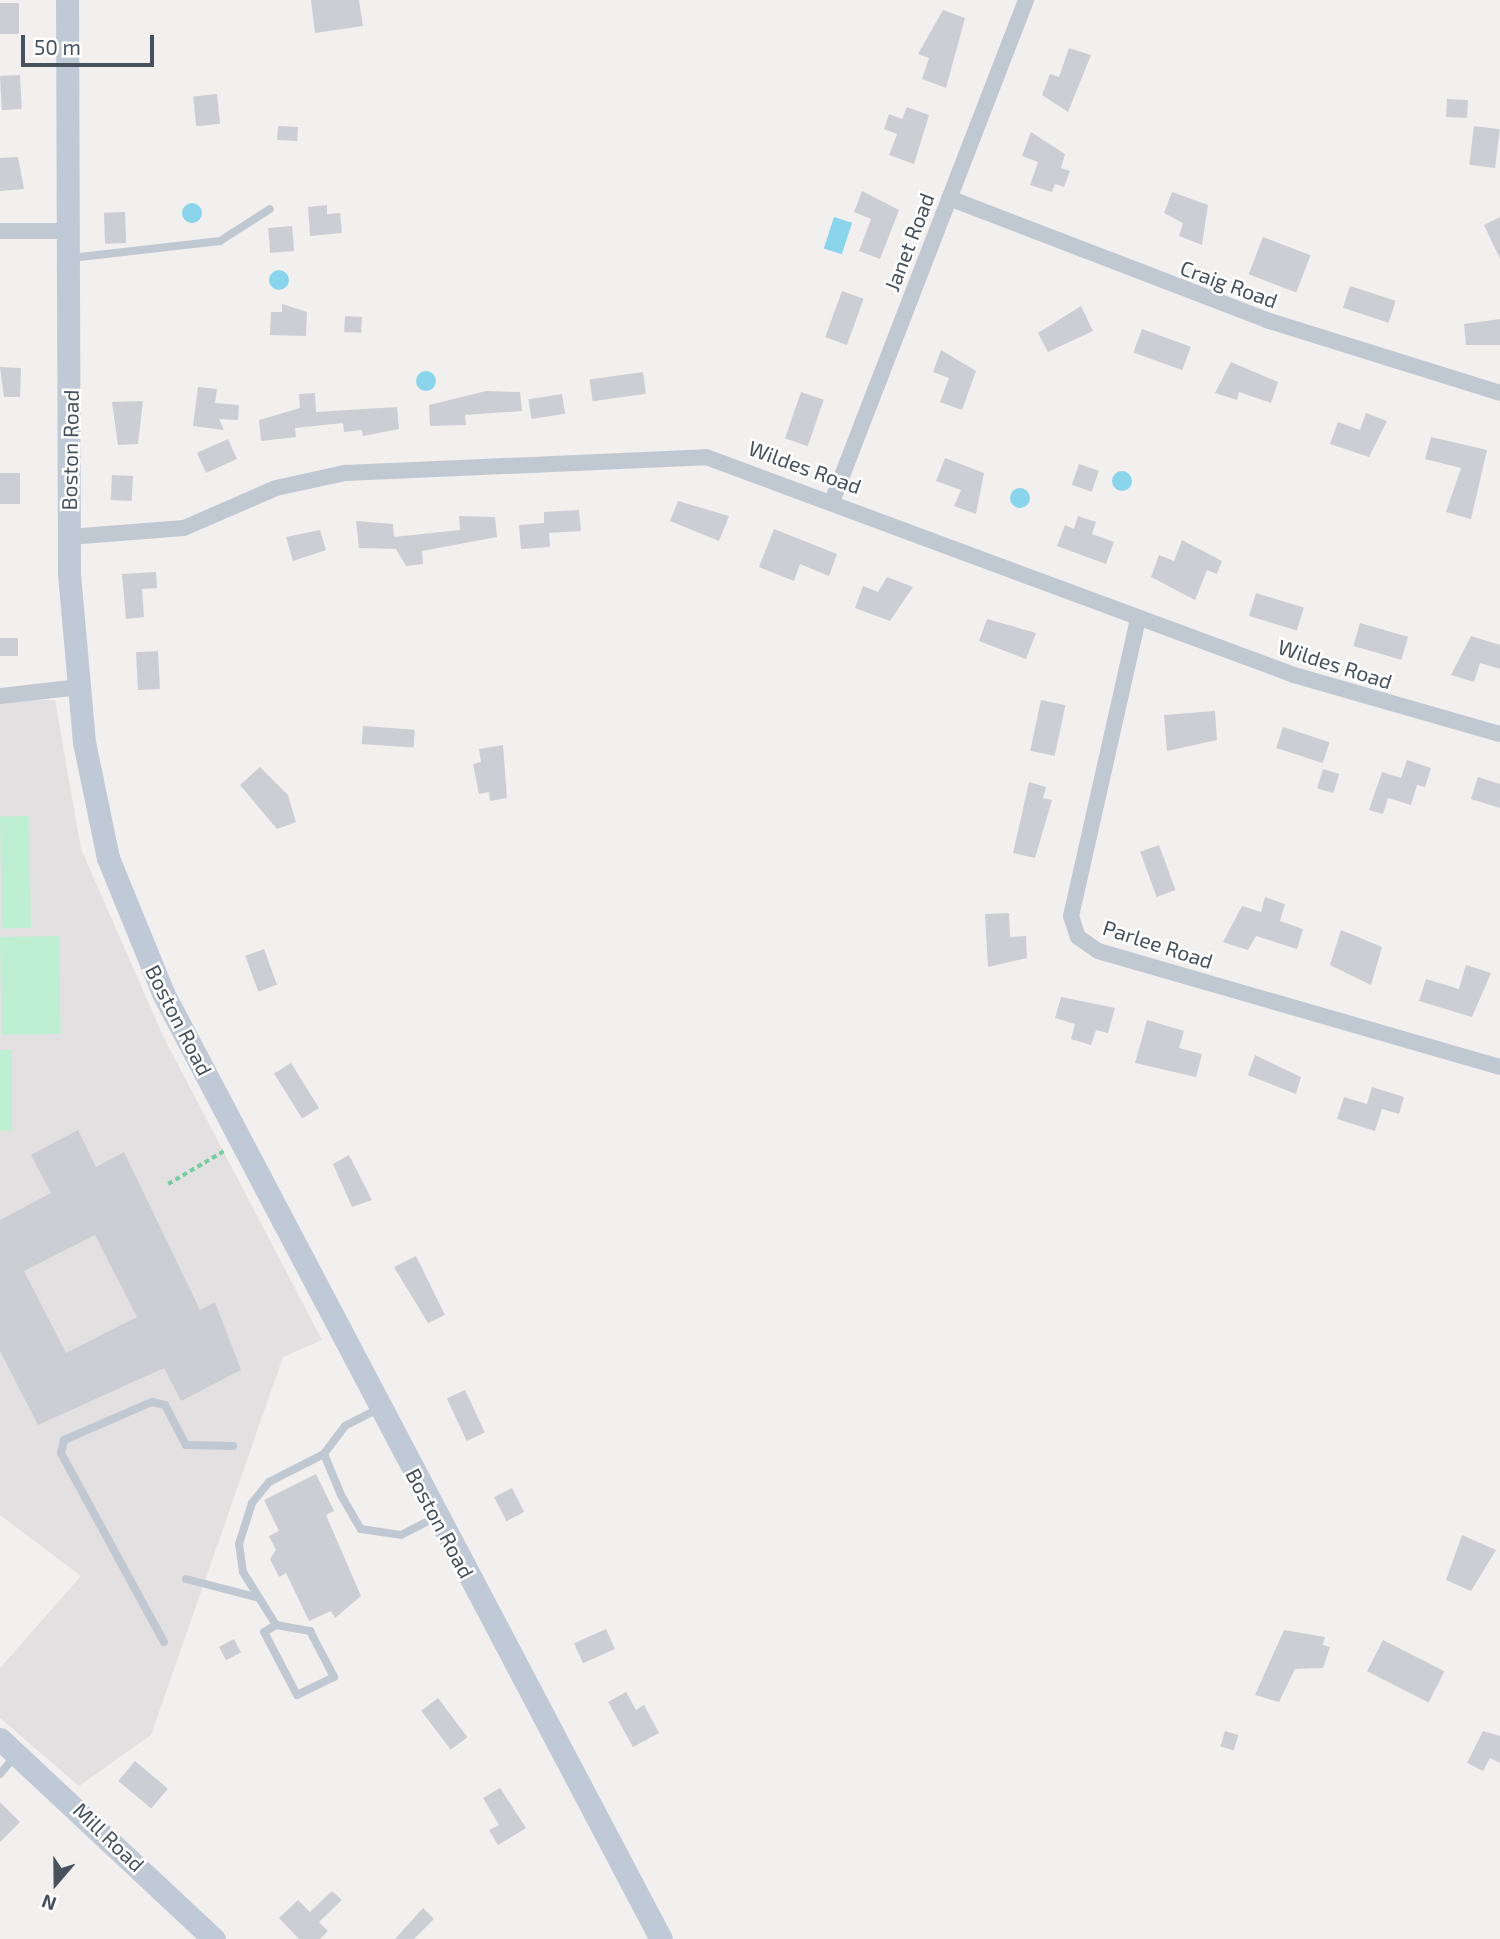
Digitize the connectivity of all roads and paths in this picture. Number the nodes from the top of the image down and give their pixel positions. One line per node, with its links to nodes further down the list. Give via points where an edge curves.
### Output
1 (68, 0): 6 (main road, Boston Road)
2 (1026, 0): 3 (street, Janet Road)
3 (949, 198): 8 (street, Craig Road, via 1266,320); 9 (street, Janet Road)
4 (270, 209): 7 (lane, via 220,241)
5 (0, 231): 6 (street)
6 (70, 232): 7 (main road, Boston Road)
7 (71, 258): 10 (main road, Boston Road)
8 (1500, 393)
9 (832, 499): 10 (street, Wildes Road, via 716,459 637,456 345,473 276,488 184,528); 11 (street, Wildes Road)
10 (69, 537): 12 (main road, Boston Road)
11 (1138, 619): 14 (street, Wildes Road, via 1294,675); 15 (street, Parlee Road, via 1071,916 1078,937 1098,951)
12 (79, 687): 13 (street); 16 (main road, Boston Road, via 108,858 163,993)
13 (0, 696)
14 (1500, 734)
15 (1500, 1067)
16 (241, 1141): 17 (path); 18 (main road, Boston Road)
17 (168, 1184)
18 (380, 1408): 20 (lane, via 345,1426); 21 (main road, Boston Road)
19 (233, 1446): 25 (lane, via 186,1445 165,1405 152,1402 64,1440 61,1453)
20 (324, 1454): 21 (lane, via 362,1529 401,1535); 23 (lane, via 269,1482 252,1503 239,1545 243,1572)
21 (436, 1517): 29 (main road, Boston Road)
22 (186, 1579): 23 (lane)
23 (259, 1598): 24 (lane)
24 (276, 1625): 24 (lane, via 264,1632 297,1695 334,1677 310,1631)
25 (164, 1642)
26 (9, 1746): 27 (lane); 28 (main road, Mill Road)
27 (0, 1773)
28 (215, 1939)
29 (661, 1939)

